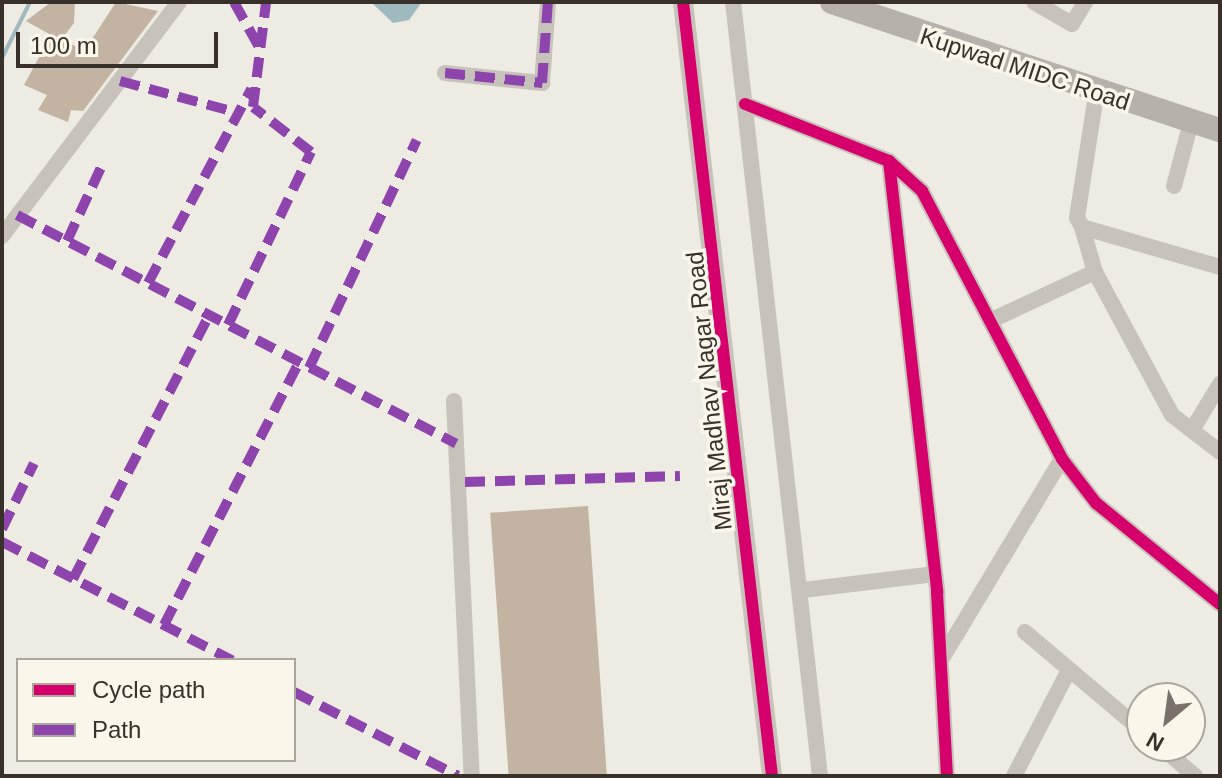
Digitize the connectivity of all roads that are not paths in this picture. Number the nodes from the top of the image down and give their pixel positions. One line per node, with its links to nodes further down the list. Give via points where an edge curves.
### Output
1 (179, 2): 16 (street)
2 (548, 2): 8 (street, via 542,83)
3 (683, 2): 34 (street, Miraj Madhav Nagar Road)
4 (733, 2): 10 (street)
5 (832, 2): 9 (main road, Kupwad MIDC Road)
6 (1034, 2): 7 (street, via 1072,24)
7 (1085, 2)
8 (445, 73)
9 (1096, 95): 11 (main road, Kupwad MIDC Road); 15 (street, via 1077,218)
10 (745, 104): 13 (street); 26 (street)
11 (1191, 122): 12 (main road, Kupwad MIDC Road); 14 (street)
12 (1220, 130)
13 (889, 161): 19 (street, via 922,191); 25 (street)
14 (1174, 186)
15 (1082, 227): 17 (street); 18 (street)
16 (2, 236)
17 (1220, 267)
18 (1095, 272): 19 (street); 22 (street, via 1172,415)
19 (994, 319): 24 (street)
20 (1220, 384): 22 (street)
21 (454, 401): 33 (street)
22 (1192, 430): 23 (street)
23 (1220, 452)
24 (1062, 459): 27 (street, via 1096,503); 29 (street)
25 (935, 574): 26 (street); 29 (street)
26 (803, 590): 35 (street)
27 (1220, 604)
28 (1025, 632): 30 (street)
29 (941, 660): 36 (street)
30 (1069, 670): 31 (street); 37 (street)
31 (1126, 718)
32 (1179, 762): 38 (street)
33 (472, 776)
34 (772, 776)
35 (820, 776)
36 (947, 776)
37 (1014, 776)
38 (1195, 776)

